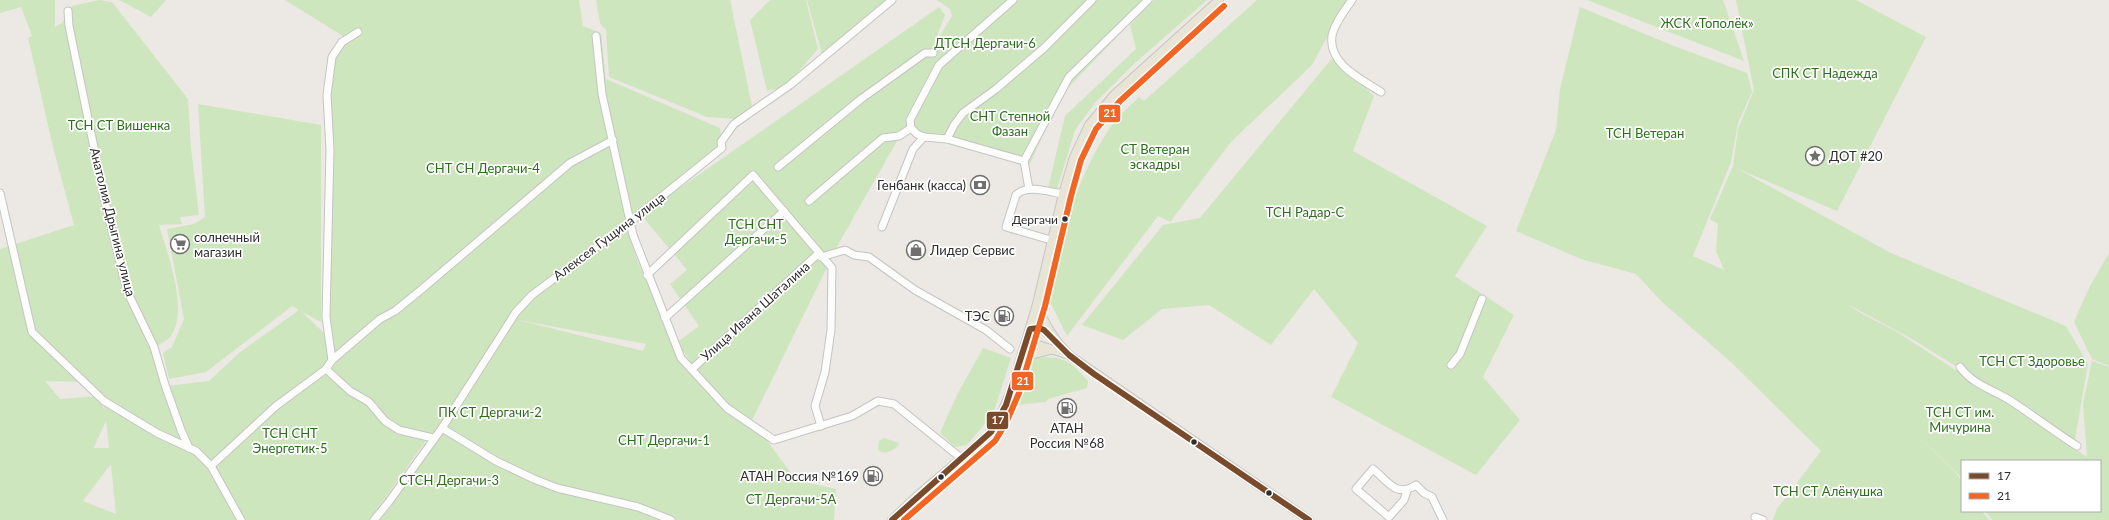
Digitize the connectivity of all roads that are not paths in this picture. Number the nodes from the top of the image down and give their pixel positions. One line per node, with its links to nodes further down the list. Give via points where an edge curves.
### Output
1 (892, 0): 23 (street, Алексея Гущина улица, via 790,85 734,124 721,142 722,148)
2 (1013, 0): 12 (street, via 939,65 910,120)
3 (1092, 0): 14 (street, via 1044,48 996,90 963,113)
4 (1148, 0): 16 (street, via 1069,77)
5 (1219, 0): 20 (main road, via 1101,109 1081,141)
6 (1352, 0): 11 (street, via 1332,35 1334,54 1350,71)
7 (68, 11): 49 (street, Анатолия Дрыгина улица, via 106,206 127,291 154,347 165,385)
8 (358, 32): 39 (street, via 342,42 332,57 328,96 330,150 326,317)
9 (596, 36): 15 (street, via 602,94)
10 (933, 53): 17 (street, via 926,53 861,99)
11 (1381, 92)
12 (911, 128): 13 (street); 21 (street, via 899,136 884,138)
13 (924, 137): 14 (street); 24 (street, via 914,149)
14 (947, 139): 16 (street)
15 (613, 140): 23 (street); 39 (street, via 570,163 422,289 395,311 380,319)
16 (1024, 161): 18 (street)
17 (778, 166)
18 (1029, 189): 20 (street); 25 (street, via 1016,195 1006,227)
19 (0, 193): 49 (street, via 32,332 104,401 156,433)
20 (1062, 194): 25 (main road)
21 (809, 202)
22 (784, 211): 26 (street); 27 (street, via 753,175); 30 (street)
23 (630, 222): 27 (street); 46 (street, Алексея Гущина улица, via 532,295 516,312)
24 (882, 228)
25 (1051, 240): 29 (main road)
26 (820, 255): 36 (street, via 845,250 854,255 869,257 915,290 986,330); 43 (street, Улица Ивана Шаталина); 45 (street, via 832,268 831,330 825,372 815,406)
27 (647, 275): 30 (street)
28 (1482, 299): 40 (street, via 1460,354)
29 (1037, 304): 31 (main road); 34 (main road, via 1041,317)
30 (665, 318): 43 (street, via 681,358)
31 (1030, 329): 32 (main road, via 1039,328); 33 (main road)
32 (1046, 332): 34 (main road); 35 (main road, via 1045,341)
33 (1027, 338): 35 (main road); 44 (main road)
34 (1055, 341): 38 (main road)
35 (1035, 344): 37 (main road)
36 (1010, 349)
37 (1050, 350): 38 (main road); 44 (main road, via 1031,355)
38 (1069, 355): 58 (main road)
39 (332, 360): 42 (street)
40 (1451, 365)
41 (1960, 367): 48 (street, via 1989,391 2012,402)
42 (326, 369): 47 (street, via 398,430); 51 (street, via 276,406)
43 (692, 369): 45 (street, via 727,408 774,440)
44 (1017, 370): 50 (main road, via 999,419 989,435)
45 (821, 426): 50 (street, via 852,416 878,401 894,404)
46 (442, 428): 47 (street, Алексея Гущина улица); 56 (street, via 496,461 534,479 557,488 638,507)
47 (433, 438): 55 (street, Алексея Гущина улица)
48 (2078, 446)
49 (189, 448): 51 (street, via 196,451)
50 (961, 458): 57 (main road)
51 (211, 466): 54 (street)
52 (1407, 491): 52 (street, via 1399,491 1373,469 1356,489 1389,517 1404,500); 59 (street, via 1416,485 1432,497)
53 (1755, 517): 60 (street)
54 (241, 520)
55 (374, 520)
56 (671, 520)
57 (892, 520)
58 (1309, 520)
59 (1443, 520)
60 (1763, 520)

